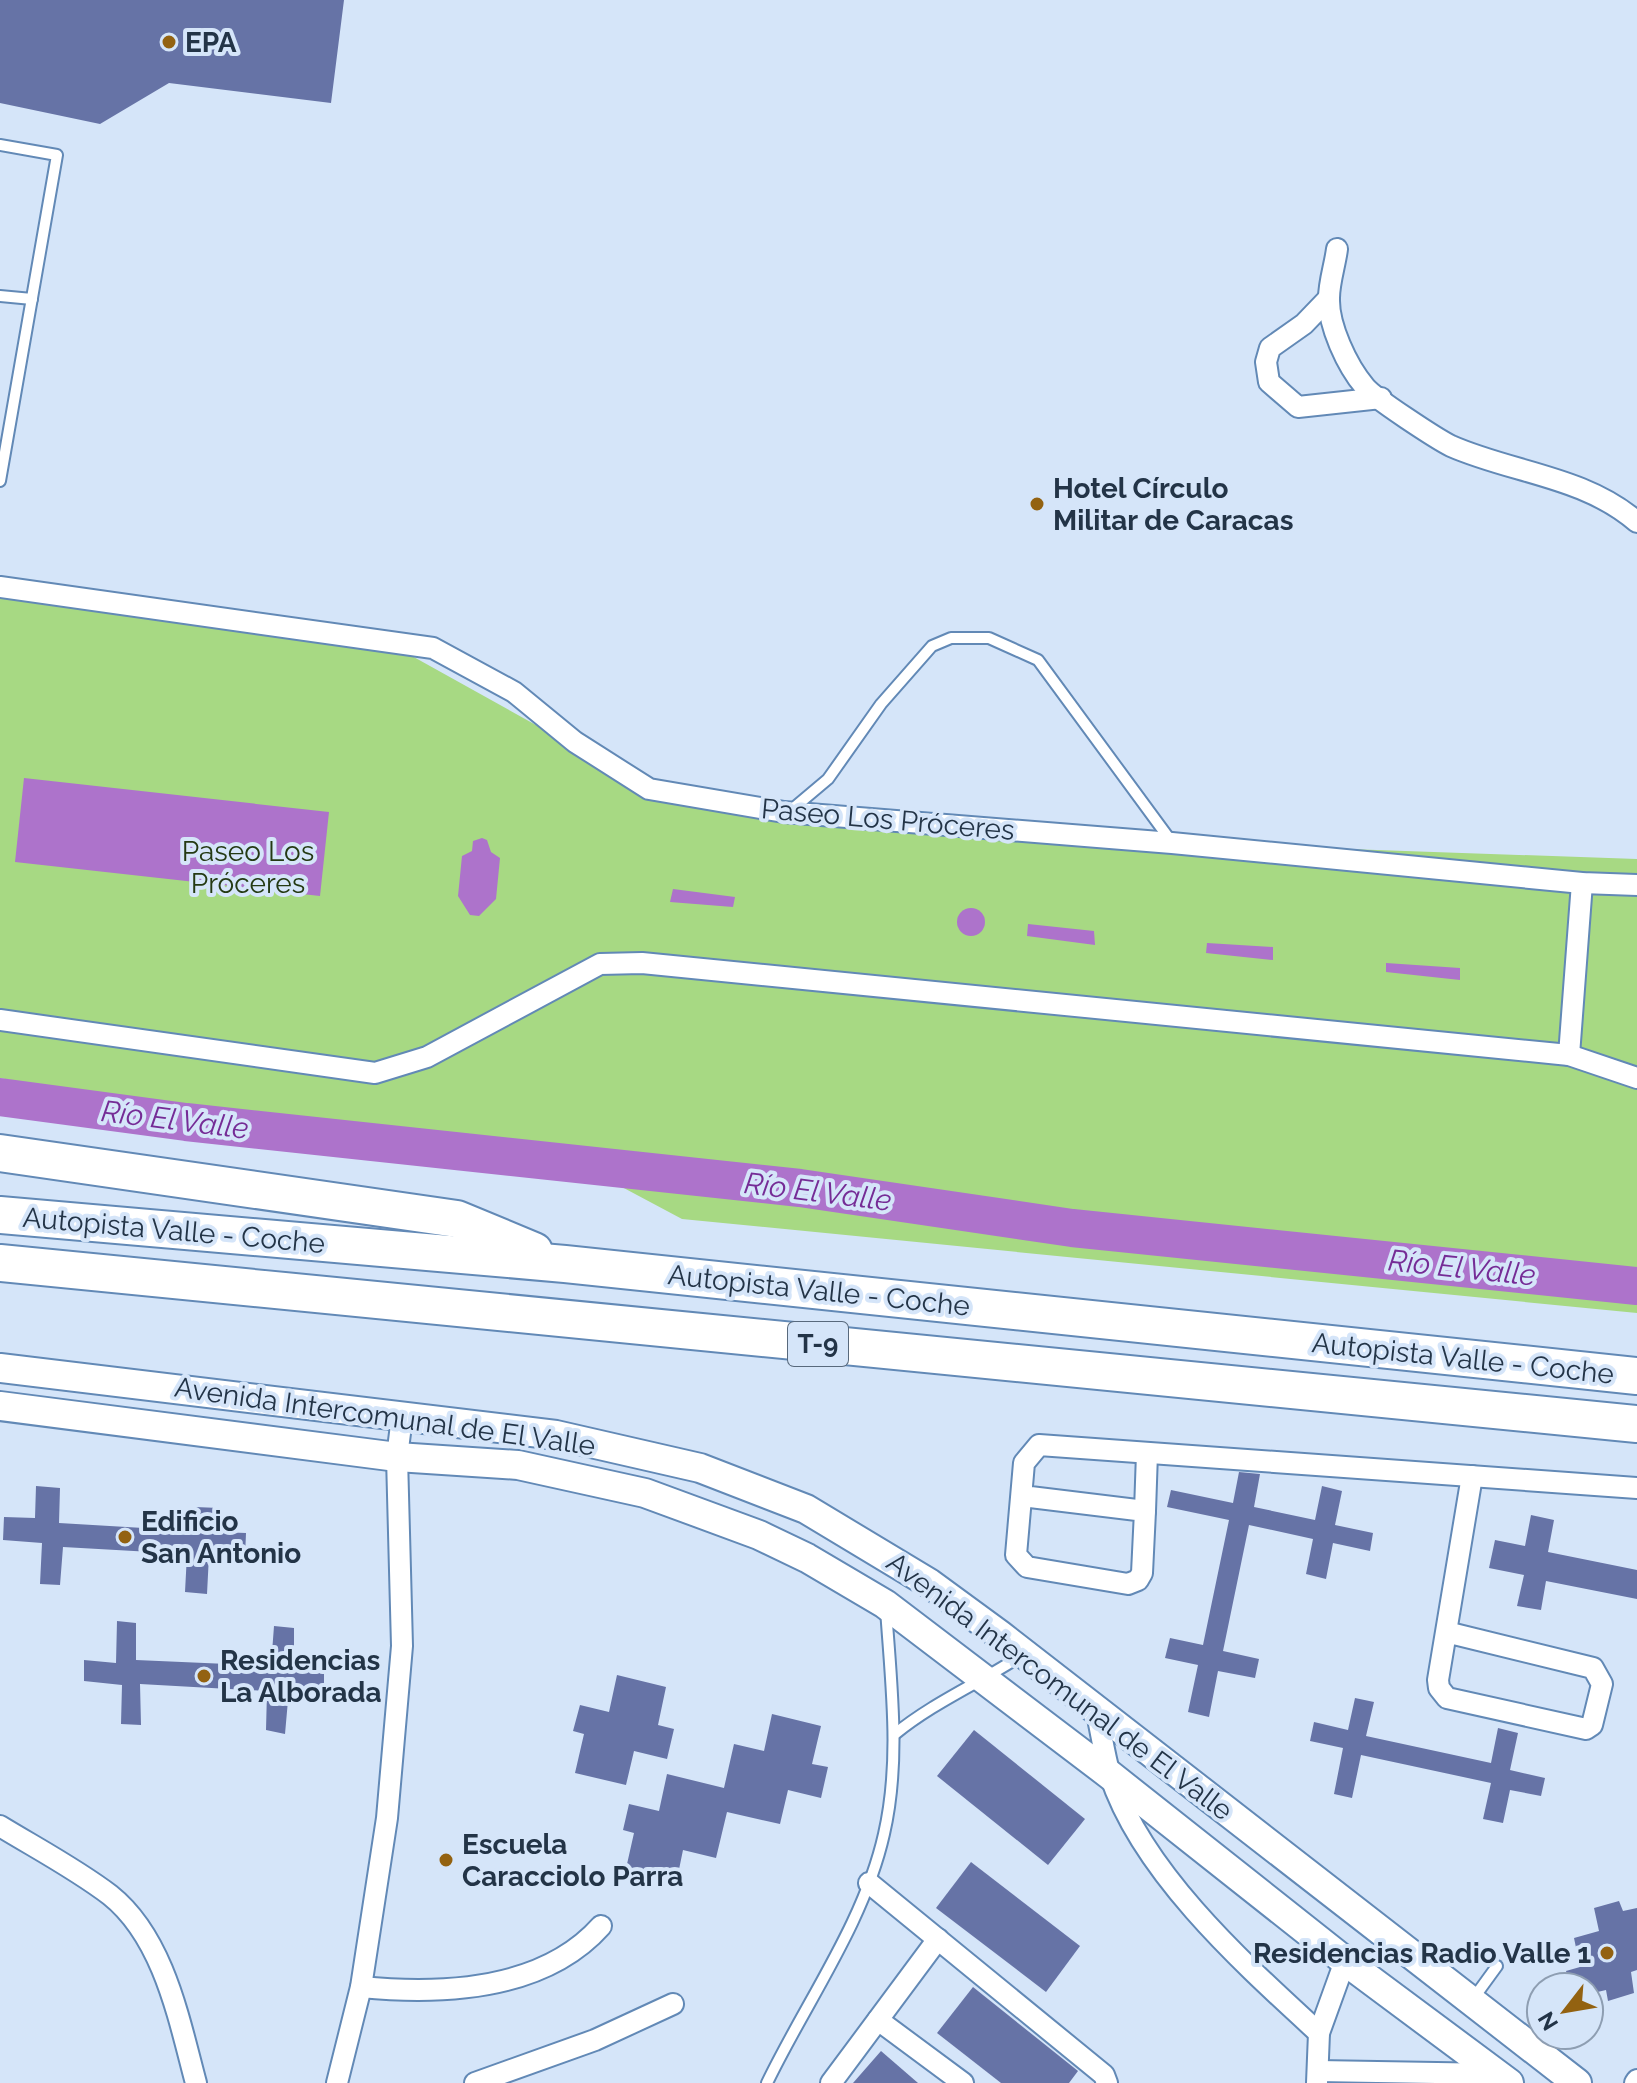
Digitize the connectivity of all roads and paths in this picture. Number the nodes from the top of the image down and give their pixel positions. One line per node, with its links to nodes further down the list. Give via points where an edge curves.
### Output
1 (0, 145): 5 (lane, via 57,155)
2 (1337, 249): 4 (street)
3 (0, 296): 5 (lane)
4 (1329, 298): 6 (street, via 1348,359 1366,389); 6 (street, via 1270,348 1269,382 1298,407)
5 (32, 299): 7 (lane)
6 (1381, 398): 8 (street, via 1450,445 1552,477 1593,494)
7 (0, 481)
8 (1637, 522)
9 (0, 587): 10 (street, Paseo Los Próceres, via 433,648 514,692 575,742 649,789)
10 (788, 812): 11 (street, Paseo Los Próceres); 11 (lane, via 828,779 881,704 932,646 951,638 989,638 1038,660)
11 (1172, 843): 12 (street, Paseo Los Próceres)
12 (1582, 883): 13 (street, Paseo Los Próceres); 15 (street)
13 (1637, 885)
14 (0, 1020): 15 (street, via 375,1073 427,1057 600,964 642,963)
15 (1569, 1055): 16 (street)
16 (1637, 1078)
17 (0, 1153): 20 (highway, via 457,1219)
18 (0, 1215): 20 (highway, Autopista Valle - Coche / T-9)
19 (0, 1263): 25 (highway, Autopista Valle - Coche / T-9)
20 (565, 1264): 22 (highway, Autopista Valle - Coche / T-9)
21 (0, 1368): 24 (main road, Avenida Intercomunal de El Valle)
22 (1637, 1376)
23 (0, 1406): 27 (main road, Avenida Intercomunal de El Valle)
24 (402, 1417): 27 (street); 34 (main road, Avenida Intercomunal de El Valle, via 556,1435 737,1480 859,1539)
25 (1637, 1424)
26 (1147, 1453): 28 (street); 30 (street, via 1039,1445 1024,1463); 31 (street)
27 (397, 1457): 32 (main road, Avenida Intercomunal de El Valle, via 518,1465 645,1493 759,1535); 45 (street, via 402,1646 387,1818)
28 (1472, 1476): 29 (street); 33 (street)
29 (1637, 1488)
30 (1022, 1496): 31 (street); 31 (street, via 1016,1555 1020,1562 1128,1584 1142,1573)
31 (1145, 1511)
32 (885, 1604): 35 (main road, Avenida Intercomunal de El Valle); 37 (lane)
33 (1446, 1632): 33 (street, via 1438,1680 1447,1698 1586,1729 1592,1725 1602,1684 1593,1668)
34 (1025, 1653): 35 (lane); 36 (main road, Avenida Intercomunal de El Valle)
35 (986, 1679): 37 (lane, via 924,1710); 38 (main road, Avenida Intercomunal de El Valle)
36 (1096, 1709): 38 (street); 46 (main road, Avenida Intercomunal de El Valle)
37 (895, 1734): 40 (lane, via 884,1835)
38 (1110, 1775): 43 (main road, Avenida Intercomunal de El Valle); 49 (street, via 1139,1838 1229,1951)
39 (0, 1826): 52 (street, via 112,1897 151,1944)
40 (869, 1883): 42 (street); 55 (lane)
41 (601, 1926): 45 (street, via 555,1964 491,1983 444,1990)
42 (938, 1939): 48 (street); 58 (street, via 1104,2075)
43 (1345, 1961): 49 (street); 51 (main road, Avenida Intercomunal de El Valle)
44 (1497, 1966): 46 (lane)
45 (361, 1987): 53 (street)
46 (1472, 2001): 59 (main road, Avenida Intercomunal de El Valle)
47 (673, 2004): 54 (street, via 595,2040)
48 (878, 2020): 56 (street); 57 (street)
49 (1319, 2033): 50 (street)
50 (1318, 2077): 51 (street)
51 (1502, 2078)
52 (196, 2083)
53 (337, 2083)
54 (475, 2083)
55 (767, 2083)
56 (831, 2083)
57 (963, 2083)
58 (1107, 2083)
59 (1577, 2083)

